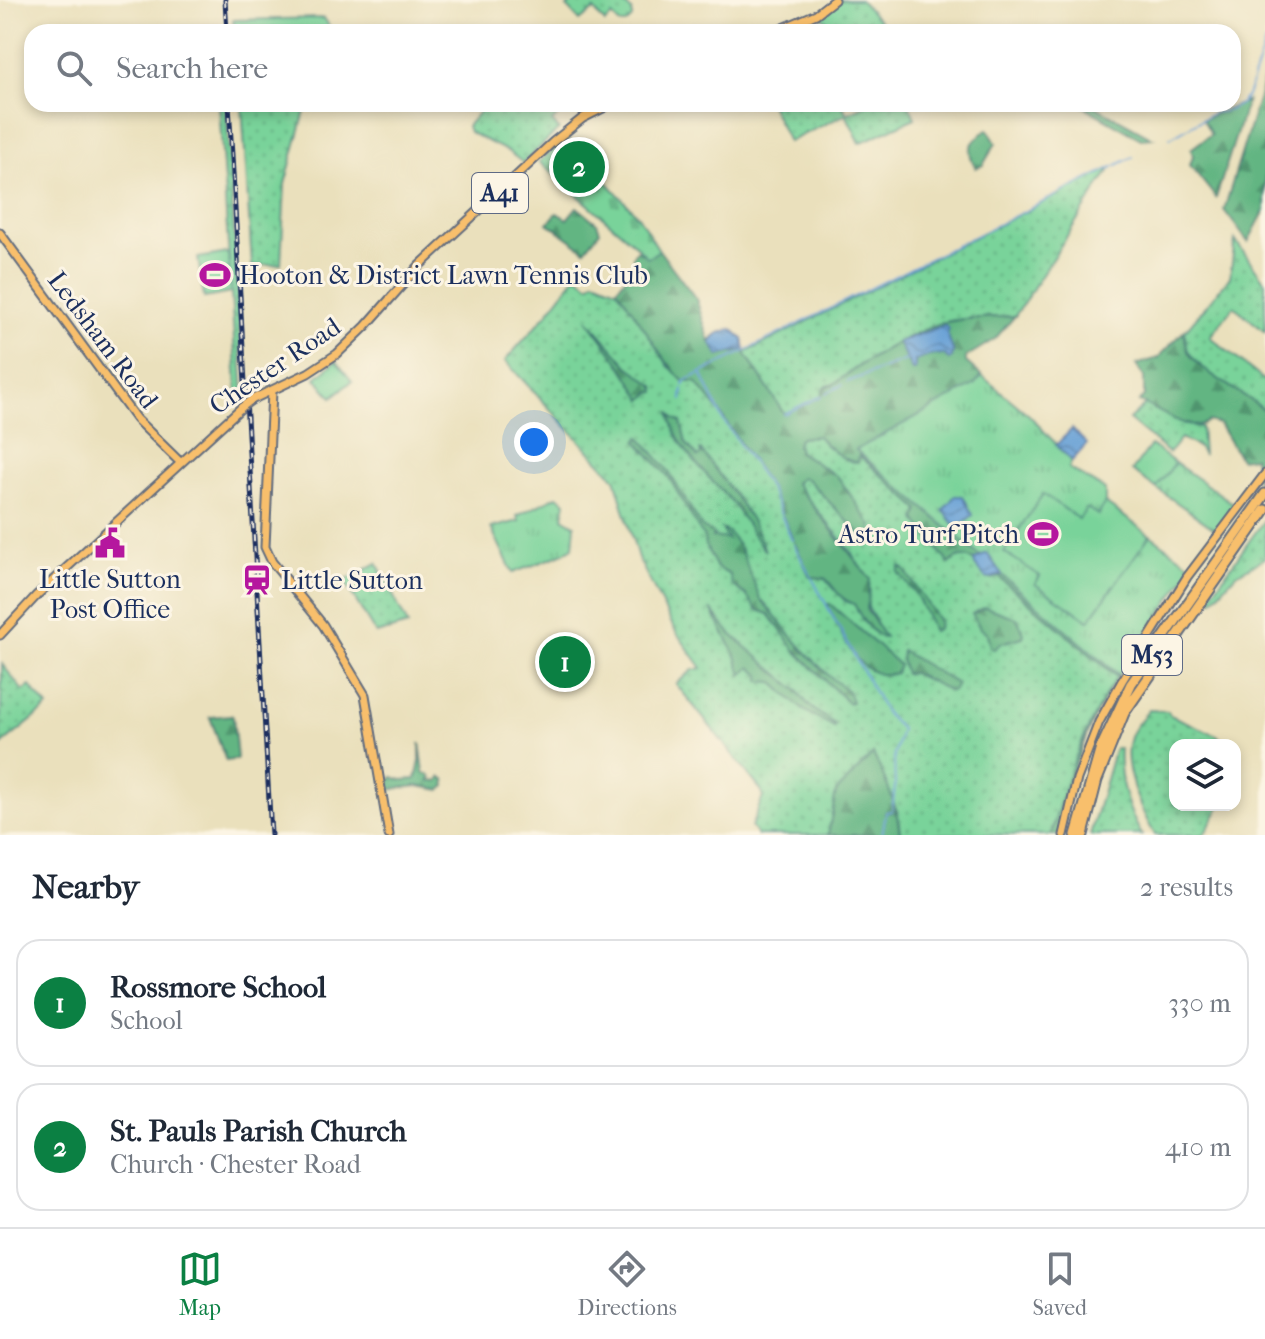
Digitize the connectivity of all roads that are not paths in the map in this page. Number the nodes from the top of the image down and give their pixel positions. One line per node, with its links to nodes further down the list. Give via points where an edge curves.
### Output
1 (834, 0): 2 (main road)
2 (793, 24)
3 (595, 112): 5 (main road, Chester Road / A41, via 553,142 420,265 337,354)
4 (0, 233): 8 (main road, Ledsham Road, via 136,419)
5 (272, 391): 6 (main road, Chester Road / A41); 7 (main road)
6 (251, 400): 7 (main road, via 266,402); 8 (main road, Chester Road / A41, bridge)
7 (270, 412): 13 (main road, via 265,547 323,625 365,695)
8 (181, 463): 12 (main road, Chester Road / A41)
9 (1265, 474): 14 (main road, via 1187,577 1099,722 1077,779)
10 (1265, 494): 15 (highway, M53, via 1131,684 1101,748)
11 (1265, 510): 16 (highway, M53, via 1124,713 1097,780)
12 (0, 635)
13 (389, 835)
14 (1064, 835)
15 (1076, 835)
16 (1083, 835)

